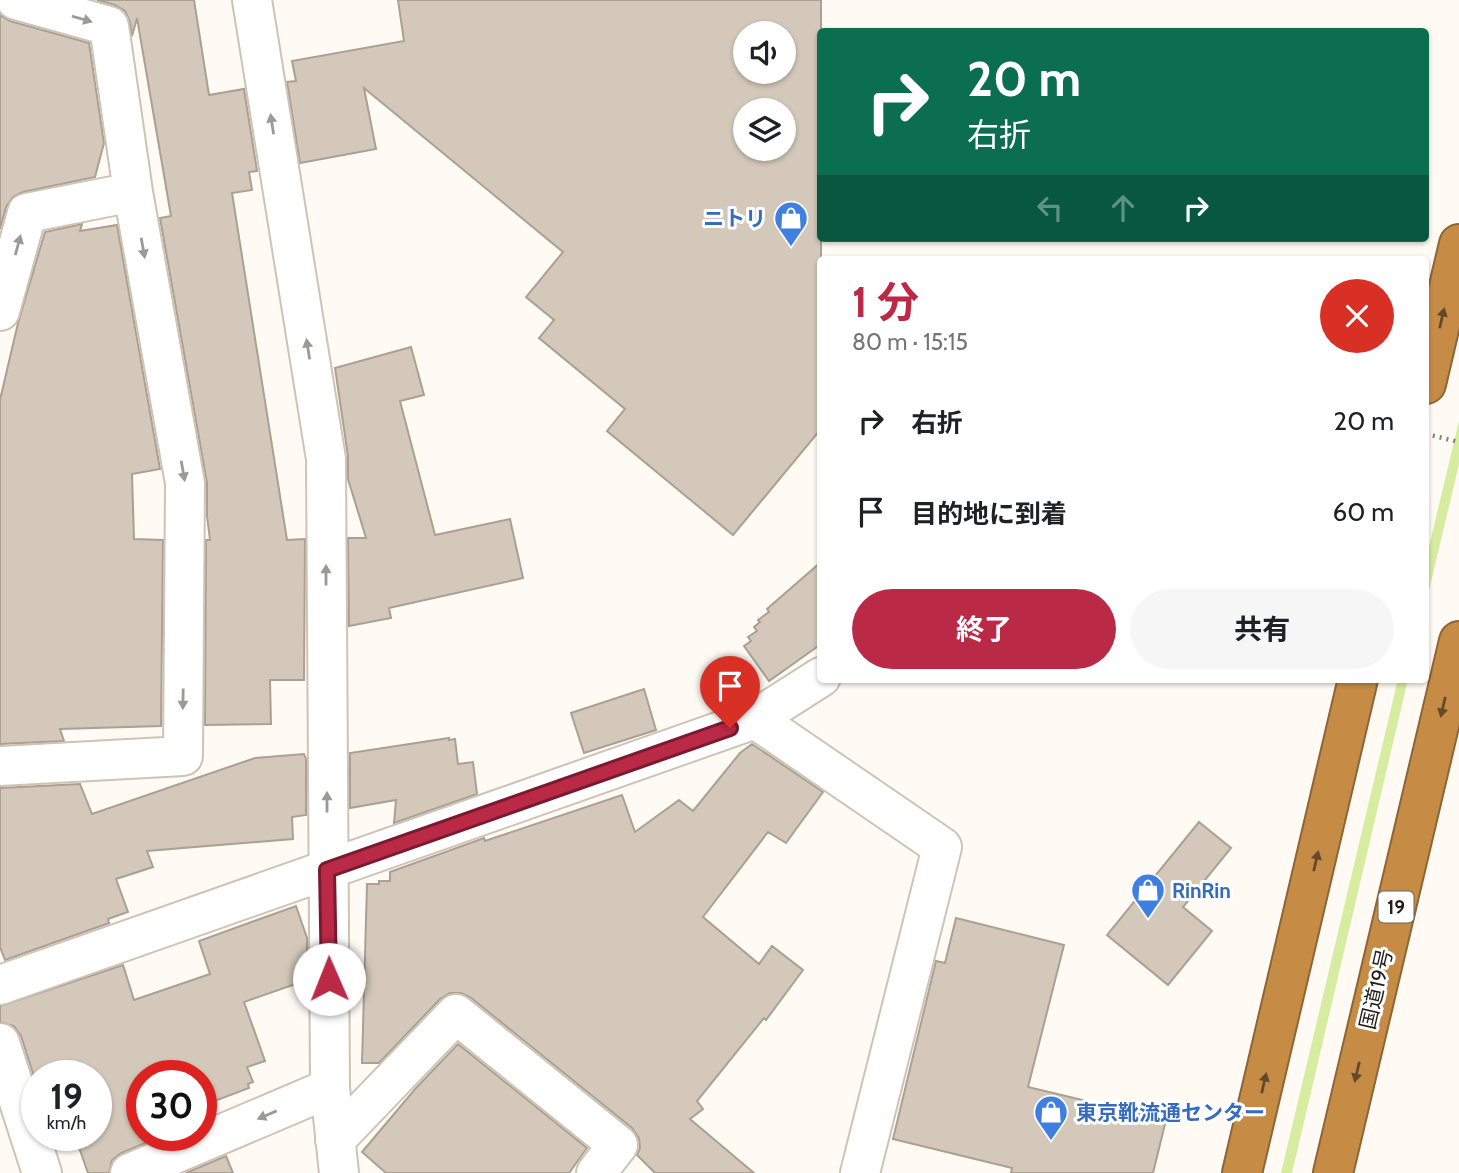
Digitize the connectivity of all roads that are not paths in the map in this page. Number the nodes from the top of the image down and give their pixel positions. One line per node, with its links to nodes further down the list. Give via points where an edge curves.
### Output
1 (16, 0): 3 (street, one-way to 3, via 109,26)
2 (252, 0): 12 (street, one-way to 2, via 326,459)
3 (133, 192): 5 (street, one-way to 3, via 27,213); 11 (street, one-way to 11, via 186,483 183,756)
4 (1446, 267): 6 (highway, one-way to 4)
5 (0, 311)
6 (1429, 366)
7 (1459, 641): 22 (highway, 国道19号 / 19, one-way to 22)
8 (817, 680): 10 (street)
9 (1357, 683): 21 (highway, one-way to 9)
10 (755, 719): 12 (street); 20 (street, via 942,847)
11 (0, 766)
12 (327, 870): 13 (street); 15 (street)
13 (0, 985)
14 (0, 1043): 17 (street)
15 (330, 1088): 16 (street); 18 (street, one-way to 18)
16 (337, 1157): 19 (street, via 456,1014 618,1145)
17 (42, 1173)
18 (130, 1173)
19 (596, 1173)
20 (860, 1173)
21 (1242, 1173)
22 (1333, 1173)

